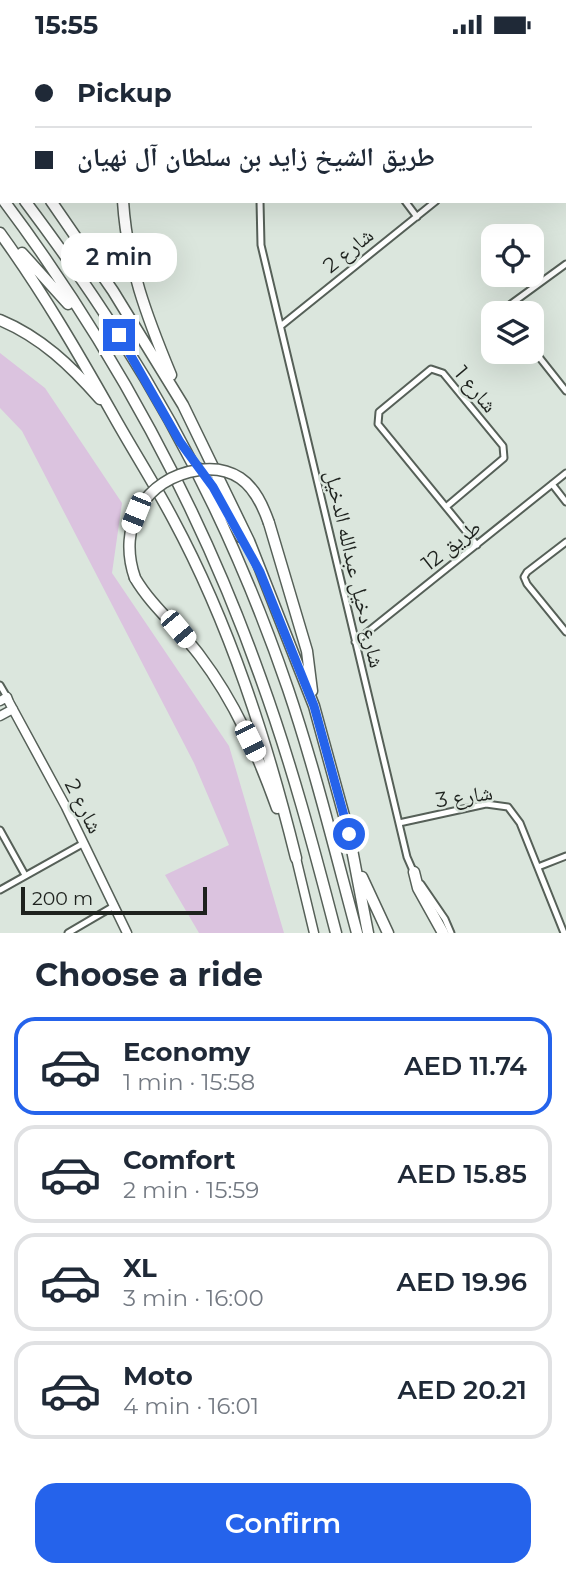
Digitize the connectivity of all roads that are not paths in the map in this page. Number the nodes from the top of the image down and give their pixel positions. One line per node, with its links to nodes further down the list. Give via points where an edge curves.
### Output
1 (5, 203): 13 (highway)
2 (26, 203): 19 (highway, via 119,335)
3 (52, 203): 17 (highway)
4 (123, 203): 17 (highway, via 137,288)
5 (260, 203): 14 (street, شارع دخيل عبدالله الدخيل, via 261,245)
6 (406, 203): 8 (street)
7 (434, 203): 8 (street, شارع 2)
8 (417, 217): 14 (street, شارع 2)
9 (0, 231): 13 (highway); 18 (highway)
10 (566, 264): 11 (street)
11 (515, 301)
12 (0, 320): 18 (highway, via 57,355)
13 (85, 323): 48 (highway, via 143,419 224,582 278,726)
14 (282, 325): 28 (street, شارع دخيل عبدالله الدخيل)
15 (544, 363): 16 (street)
16 (566, 391)
17 (183, 405): 26 (highway)
18 (111, 412): 38 (highway, via 174,520 209,595 257,719)
19 (180, 442): 26 (highway, via 213,487); 49 (highway, via 220,522 288,688)
20 (566, 473): 21 (street, طريق 12)
21 (552, 484): 22 (street); 25 (street, طريق 12)
22 (566, 502)
23 (446, 507): 23 (street, شارع 1, via 377,421 379,412 431,369 443,373 505,453); 25 (street, شارع 1)
24 (566, 542): 27 (street, via 524,577)
25 (477, 545): 28 (street, طريق 12)
26 (260, 572): 31 (highway)
27 (566, 632)
28 (355, 642): 34 (street, شارع دخيل عبدالله الدخيل)
29 (0, 685): 30 (street)
30 (3, 699): 32 (street, شارع 2)
31 (314, 706): 38 (highway, bridge, via 307,651 269,523 252,489 231,474 205,469 177,475 153,490 131,526 129,554 135,578 201,657 231,703 261,764); 39 (highway)
32 (13, 709): 33 (street); 36 (street, شارع 2)
33 (0, 716)
34 (399, 823): 40 (street, شارع 3, via 486,804 509,807); 41 (street, شارع دخيل عبدالله الدخيل)
35 (0, 830): 42 (street)
36 (84, 843): 42 (street); 44 (street, شارع 2)
37 (566, 856): 40 (street)
38 (296, 858): 47 (street)
39 (356, 863): 50 (highway); 51 (highway)
40 (538, 866): 54 (street, شارع 3)
41 (414, 872): 52 (highway); 53 (street, شارع دخيل عبدالله الدخيل)
42 (25, 875): 43 (street)
43 (0, 890)
44 (114, 906): 45 (street); 46 (street, شارع 2)
45 (68, 933)
46 (127, 933)
47 (314, 933)
48 (336, 933)
49 (357, 933)
50 (368, 933)
51 (388, 933)
52 (443, 933)
53 (451, 933)
54 (565, 933)

